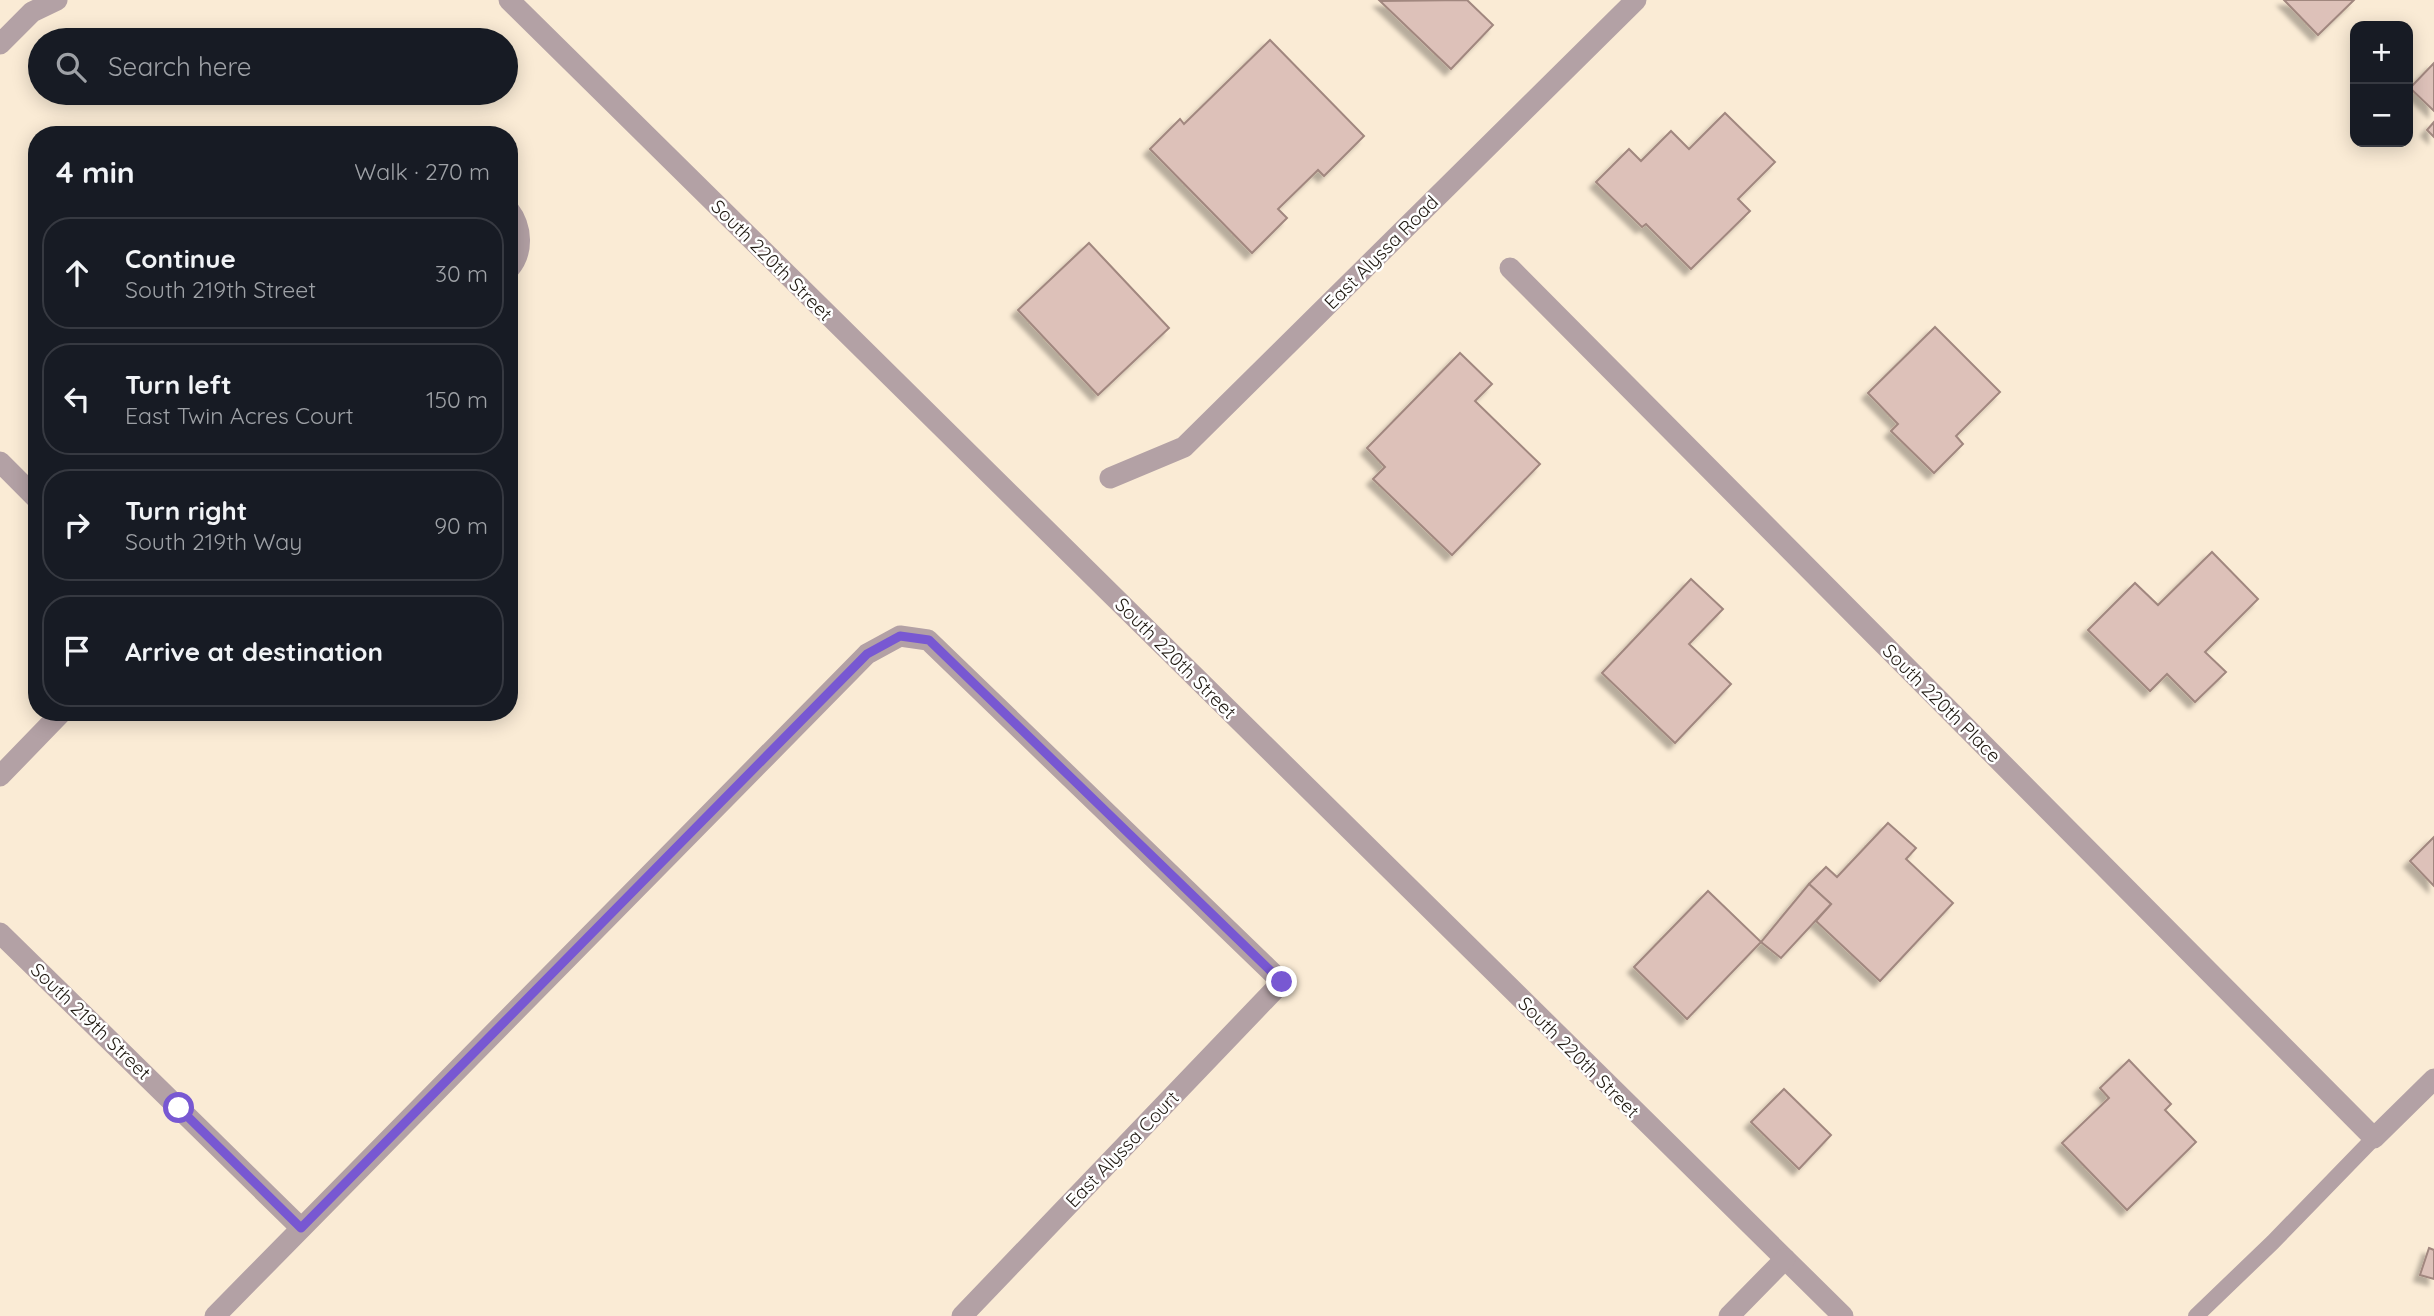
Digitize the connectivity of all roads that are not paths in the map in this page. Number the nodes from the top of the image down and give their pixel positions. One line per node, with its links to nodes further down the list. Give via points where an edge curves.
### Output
1 (57, 0): 4 (street)
2 (509, 0): 18 (street, South 220th Street)
3 (1636, 0): 10 (street, East Alyssa Road, via 1184,447)
4 (33, 6): 5 (street)
5 (0, 44)
6 (518, 230): 7 (street)
7 (518, 251)
8 (1510, 268): 16 (street, South 220th Place)
9 (0, 461): 11 (street)
10 (1110, 478)
11 (28, 490)
12 (52, 721): 13 (street)
13 (0, 776)
14 (0, 933): 17 (street, South 219th Street)
15 (2434, 1079): 16 (street)
16 (2374, 1138): 23 (lane)
17 (301, 1228): 19 (street); 20 (street, East Alyssa Court, via 867,654 900,636 929,640 1282,982)
18 (1785, 1259): 21 (street); 22 (street, South 220th Street)
19 (215, 1316)
20 (962, 1316)
21 (1729, 1316)
22 (1843, 1316)
23 (2196, 1316)

